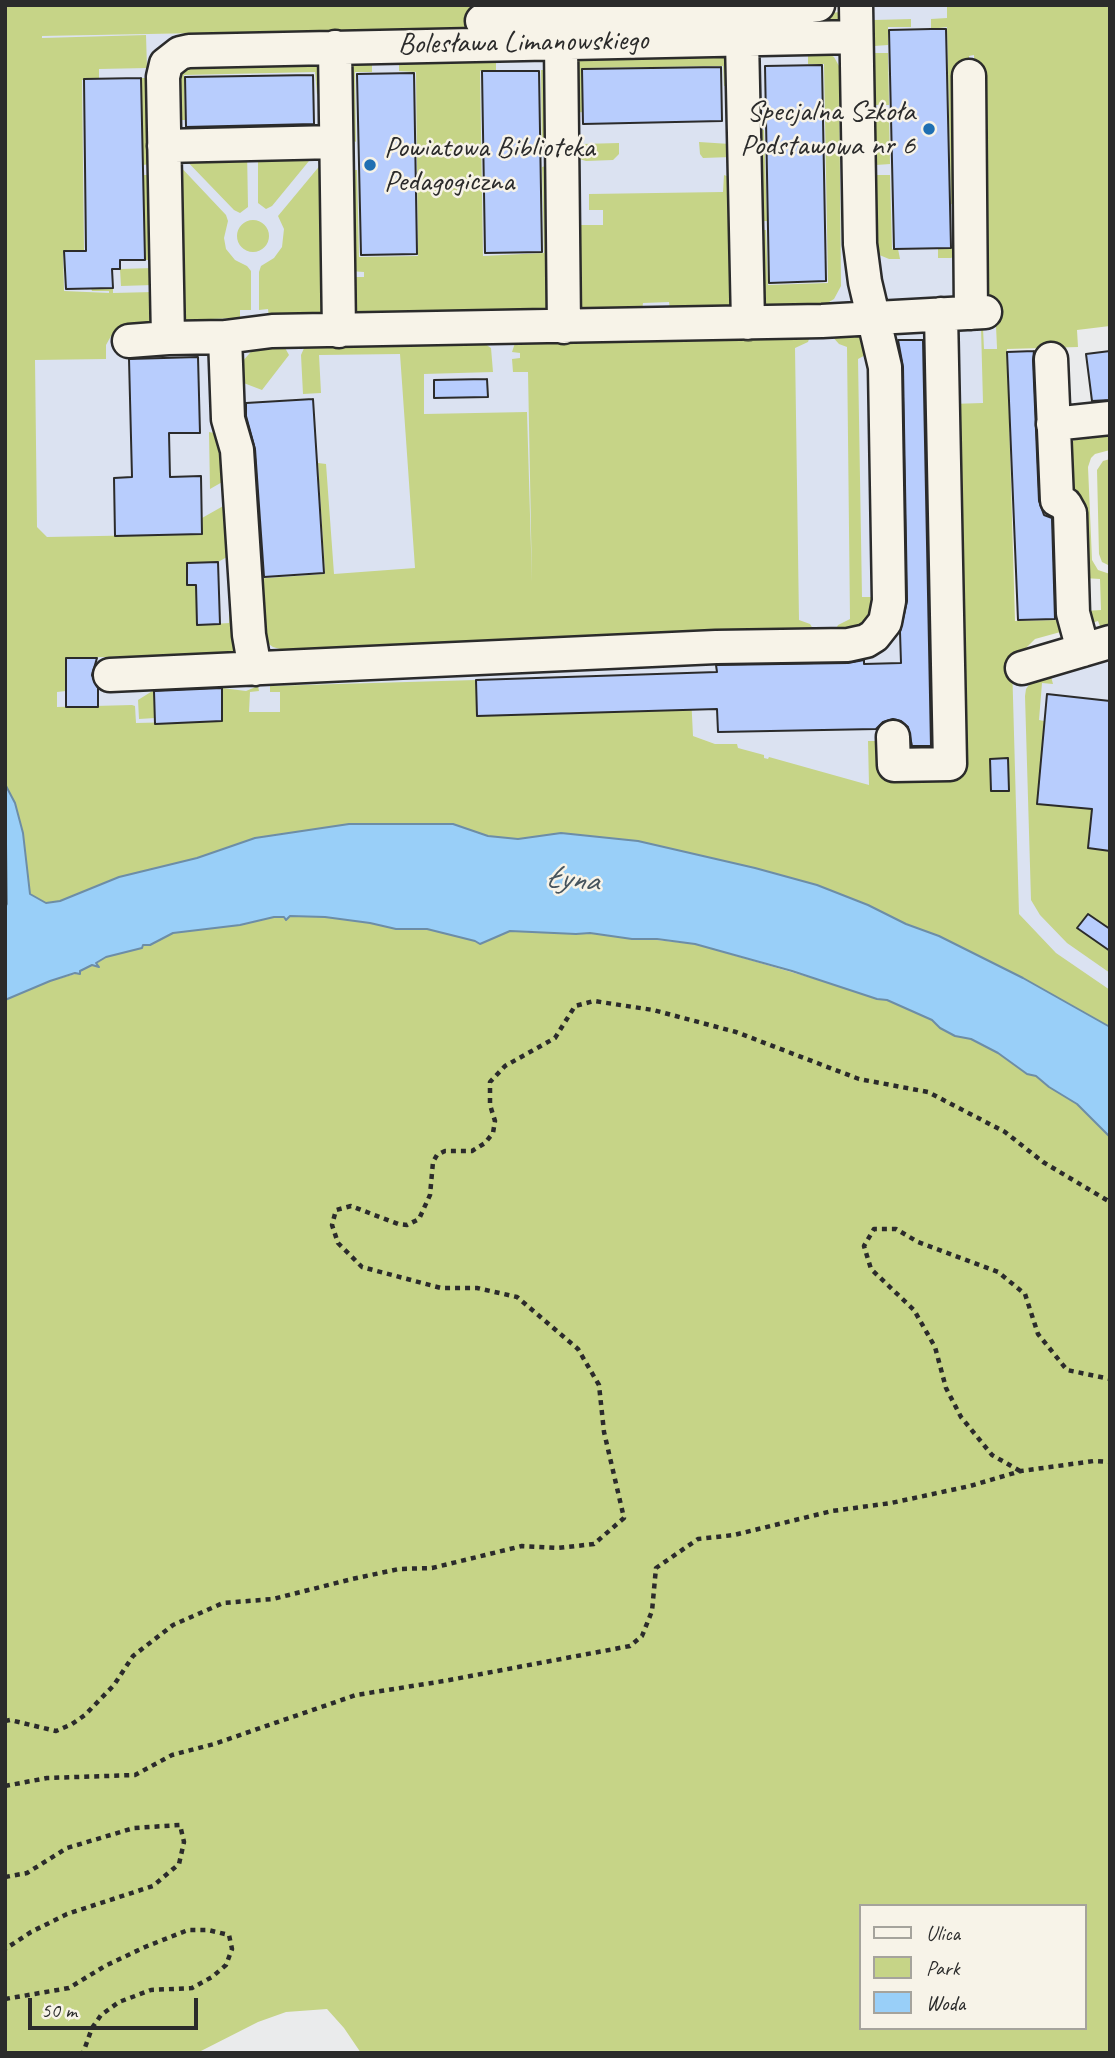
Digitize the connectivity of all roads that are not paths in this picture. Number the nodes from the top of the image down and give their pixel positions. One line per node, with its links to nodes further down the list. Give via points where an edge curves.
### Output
1 (818, 5): 3 (street, via 687,17)
2 (856, 5): 4 (street)
3 (482, 21)
4 (856, 37): 5 (street, Bolesława Limanowskiego); 12 (street, via 860,244)
5 (742, 39): 6 (street, Bolesława Limanowskiego); 13 (street)
6 (561, 43): 7 (street, Bolesława Limanowskiego); 14 (street)
7 (335, 47): 9 (street); 10 (street, Bolesława Limanowskiego, via 189,51 172,58 164,71)
8 (969, 76): 11 (street)
9 (336, 142): 10 (street); 15 (street)
10 (164, 146): 17 (street)
11 (966, 313): 12 (street); 26 (street, via 950,764 894,765)
12 (873, 317): 13 (street); 24 (street, via 885,367 889,601 880,630 866,641)
13 (748, 323): 14 (street)
14 (564, 327): 15 (street)
15 (339, 331): 16 (street, via 272,331)
16 (225, 337): 17 (street); 24 (street, via 228,419 237,450)
17 (168, 338): 18 (street)
18 (129, 341)
19 (1051, 359): 21 (street)
20 (1110, 418): 21 (street)
21 (1053, 424): 22 (street, via 1057,500 1070,513 1073,613)
22 (1096, 646): 23 (street)
23 (1022, 668)
24 (255, 670): 25 (street)
25 (110, 675)
26 (893, 737)

